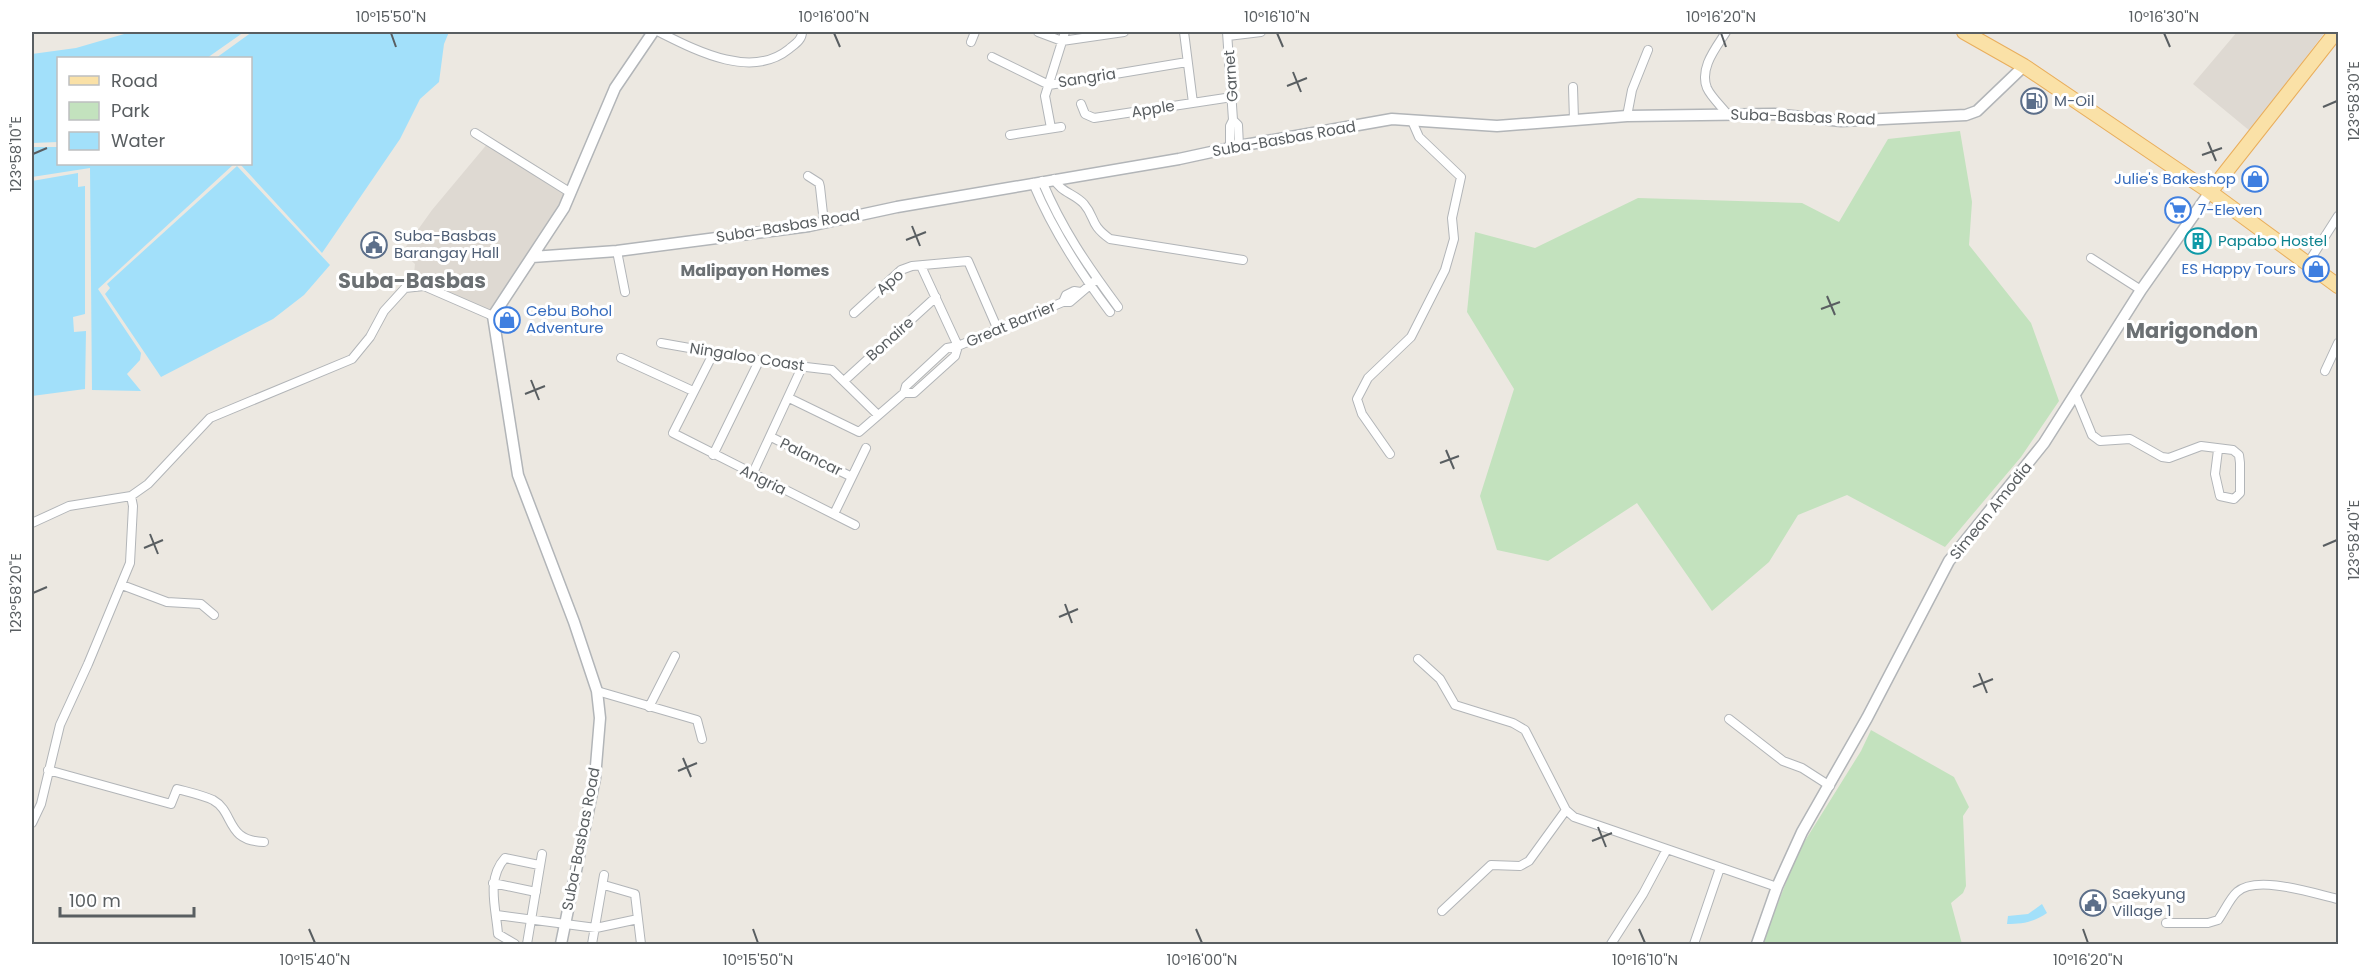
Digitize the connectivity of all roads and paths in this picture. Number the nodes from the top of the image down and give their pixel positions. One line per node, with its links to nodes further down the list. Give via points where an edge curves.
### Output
1 (653, 32): 36 (street, via 615,88)
2 (659, 32): 3 (street, via 714,58 763,62 784,53 799,41)
3 (802, 32)
4 (975, 32): 15 (street)
5 (1038, 32): 14 (street)
6 (1065, 32): 14 (street)
7 (1124, 32): 14 (street)
8 (1184, 32): 18 (street)
9 (1261, 32): 13 (street)
10 (1726, 32): 25 (street, via 1707,63 1706,79 1707,88)
11 (1964, 32): 19 (main road)
12 (2336, 32): 35 (main road)
13 (1228, 34): 22 (street, Garnet)
14 (1062, 41): 20 (street)
15 (971, 42)
16 (1648, 50): 26 (street, via 1632,90)
17 (992, 57): 20 (street, Sangria)
18 (1188, 62): 20 (street, Sangria); 23 (street)
19 (2024, 66): 25 (street, Suba-Basbas Road, via 1977,111 1966,115 1841,121 1774,114); 35 (main road)
20 (1049, 85): 30 (street, via 1045,96 1056,127)
21 (1573, 87): 27 (street)
22 (1232, 97): 23 (street, Apple); 31 (street, Garnet, via 1230,126)
23 (1192, 103): 24 (street, Apple, via 1094,118 1085,114)
24 (1081, 104)
25 (1728, 115): 26 (street, Suba-Basbas Road)
26 (1627, 116): 27 (street, Suba-Basbas Road)
27 (1574, 120): 28 (street, Suba-Basbas Road, via 1497,126)
28 (1412, 121): 31 (street, Suba-Basbas Road, via 1392,119); 70 (street, via 1419,137 1461,177 1452,218 1454,239 1445,270 1411,337 1368,378 1357,399 1362,414)
29 (475, 133): 36 (street)
30 (1010, 135)
31 (1235, 147): 33 (street, Suba-Basbas Road)
32 (808, 176): 38 (street, via 819,183)
33 (1054, 179): 34 (street, Suba-Basbas Road); 42 (street, via 1059,189 1084,204 1093,225 1110,239)
34 (1037, 182): 38 (street, Suba-Basbas Road); 45 (street, via 1049,223)
35 (2210, 192): 43 (main road); 47 (street, Simean Amodia)
36 (571, 193): 40 (street)
37 (2338, 216): 43 (street)
38 (824, 223): 39 (street, Suba-Basbas Road)
39 (617, 251): 40 (street, Suba-Basbas Road); 48 (street)
40 (532, 257): 52 (street)
41 (2091, 258): 47 (street)
42 (1243, 260)
43 (2308, 263): 46 (main road)
44 (921, 266): 49 (street); 51 (street, Apo, via 901,270); 53 (street, Apo, via 968,261)
45 (1094, 282): 50 (street); 53 (street, Great Barrier, via 1080,292 1066,295 1063,302)
46 (2338, 286)
47 (2141, 290): 64 (street, Simean Amodia)
48 (625, 292)
49 (936, 297): 56 (street); 62 (street, Bonaire)
50 (1114, 310)
51 (854, 313)
52 (494, 316): 74 (street, via 424,286 405,288 384,311 352,359 210,418 148,484); 82 (street, Suba-Basbas Road, via 518,475)
53 (998, 330): 56 (street, Great Barrier)
54 (661, 343): 57 (street, Ningaloo Coast)
55 (2338, 343): 61 (street)
56 (958, 346): 66 (street, Great Barrier, via 947,348)
57 (714, 352): 59 (street, Ningaloo Coast); 63 (street)
58 (621, 358): 63 (street)
59 (759, 361): 60 (street, Ningaloo Coast); 71 (street)
60 (802, 367): 62 (street, Ningaloo Coast, via 832,370); 65 (street)
61 (2325, 371)
62 (844, 381): 66 (street)
63 (693, 391): 71 (street, Angria, via 673,433)
64 (2076, 396): 69 (street, via 2092,435 2100,441 2130,439 2169,458 2201,446); 87 (street, Simean Amodia, via 2028,465 1949,561)
65 (789, 398): 66 (street, Great Barrier, via 859,432); 67 (street)
66 (878, 416)
67 (771, 437): 72 (street); 73 (street, Palancar)
68 (866, 448): 73 (street)
69 (2218, 450): 69 (street, via 2215,474 2220,496 2234,499 2240,493 2239,455 2230,449)
70 (1390, 454)
71 (713, 455): 72 (street, Angria)
72 (752, 475): 75 (street, Angria)
73 (852, 477): 75 (street)
74 (131, 496): 76 (street, via 69,506); 78 (street, via 130,563)
75 (834, 514): 77 (street, Angria)
76 (32, 523)
77 (855, 525)
78 (122, 585): 79 (street, via 167,602 201,604); 86 (street, via 60,725)
79 (214, 615)
80 (675, 656): 83 (street)
81 (1418, 659): 88 (street, via 1440,679 1455,705 1525,730)
82 (597, 691): 83 (street); 104 (street, Suba-Basbas Road, via 600,718 595,778)
83 (649, 706): 85 (street, via 697,720)
84 (1729, 719): 87 (street, via 1783,761)
85 (702, 739)
86 (48, 770): 89 (street, via 41,804); 90 (street, via 171,804 177,789 214,801 240,835 250,842)
87 (1830, 786): 96 (street, Simean Amodia, via 1802,832)
88 (1566, 810): 91 (street, via 1574,817); 99 (street, via 1529,861 1520,866 1491,865)
89 (32, 822)
90 (264, 842)
91 (1666, 851): 94 (street); 111 (street)
92 (542, 854): 93 (street)
93 (539, 865): 95 (street, via 505,858 497,867); 97 (street)
94 (1720, 868): 96 (street); 112 (street)
95 (493, 883): 97 (street); 100 (street)
96 (1777, 887): 113 (street, Simean Amodia)
97 (536, 892): 102 (street)
98 (2338, 899): 103 (street, via 2278,885 2248,887 2237,892 2218,920)
99 (1442, 911)
100 (497, 915): 102 (street); 106 (street, via 498,934)
101 (638, 919): 105 (street); 105 (street, via 635,894 604,880); 110 (street)
102 (531, 921): 104 (street); 107 (street)
103 (2166, 923)
104 (565, 925): 105 (street); 108 (street, Suba-Basbas Road)
105 (596, 928): 109 (street)
106 (515, 945)
107 (527, 945)
108 (561, 945)
109 (592, 945)
110 (641, 945)
111 (1611, 945)
112 (1694, 945)
113 (1757, 945)

